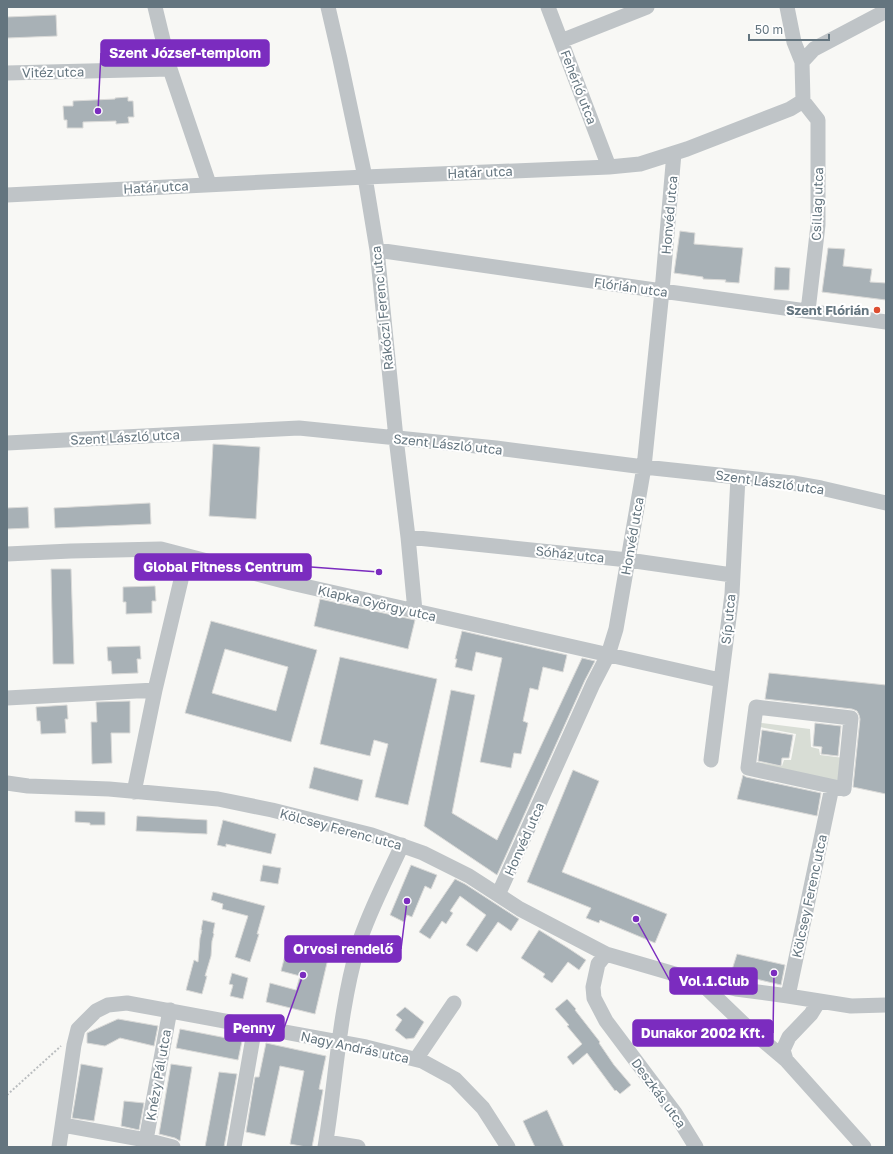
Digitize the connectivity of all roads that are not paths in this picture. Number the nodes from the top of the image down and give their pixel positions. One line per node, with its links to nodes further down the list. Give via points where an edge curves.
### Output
1 (155, 7): 9 (street)
2 (328, 7): 14 (street, Rákóczi Ferenc utca)
3 (548, 7): 7 (street, Fehérló utca)
4 (646, 7): 7 (street)
5 (787, 7): 8 (street, via 794,42)
6 (886, 11): 8 (street, via 814,49)
7 (561, 42): 13 (street, Fehérló utca)
8 (802, 62): 11 (street)
9 (170, 69): 10 (street, Vitéz utca); 15 (street)
10 (7, 73)
11 (803, 101): 12 (street, Határ utca, via 783,112); 19 (street, Csillag utca, via 818,120 818,225)
12 (674, 153): 13 (street, Határ utca, via 640,164); 18 (street, Honvéd utca)
13 (609, 167): 14 (street, Határ utca)
14 (365, 177): 15 (street, Határ utca); 17 (street, Rákóczi Ferenc utca)
15 (209, 184): 16 (street, Határ utca)
16 (7, 194)
17 (377, 250): 18 (street, Flórián utca); 21 (street, Rákóczi Ferenc utca)
18 (662, 291): 19 (street, Flórián utca); 23 (street, Honvéd utca)
19 (808, 311): 20 (street, Flórián utca)
20 (886, 322)
21 (396, 438): 22 (street, Szent László utca, via 299,428); 23 (street, Szent László utca); 26 (street, Rákóczi Ferenc utca)
22 (7, 443)
23 (644, 467): 24 (street, Szent László utca); 29 (street, Honvéd utca)
24 (738, 477): 25 (street, Szent László utca, via 793,483); 30 (street, Síp utca)
25 (886, 503)
26 (408, 538): 29 (street, Sóház utca); 31 (street, Rákóczi Ferenc utca)
27 (168, 551): 28 (street, Klapka György utca); 31 (street, Klapka György utca, via 290,583); 34 (street, via 176,556 182,566 182,580)
28 (7, 554)
29 (628, 560): 30 (street, Sóház utca); 32 (street, Honvéd utca, via 616,629)
30 (732, 575): 33 (street, Síp utca, via 732,594)
31 (415, 611): 32 (street, Klapka György utca)
32 (608, 655): 33 (street, Klapka György utca); 41 (street, Honvéd utca)
33 (720, 680): 36 (street, Síp utca)
34 (155, 690): 35 (street); 38 (street)
35 (7, 698)
36 (711, 760)
37 (7, 783): 38 (street, Kölcsey Ferenc utca)
38 (134, 792): 40 (street, Kölcsey Ferenc utca, via 226,801 272,810 372,834)
39 (831, 792): 39 (street, via 844,789 852,718 756,707 748,768); 44 (street, Kölcsey Ferenc utca)
40 (402, 845): 41 (street, Kölcsey Ferenc utca, via 468,876); 50 (street, via 367,920 358,946 345,1003)
41 (498, 895): 42 (street, Kölcsey Ferenc utca)
42 (606, 954): 43 (street, Kölcsey Ferenc utca); 61 (street, Deszkás utca, via 598,964 593,987 594,998 606,1021 675,1113)
43 (698, 980): 44 (street, Kölcsey Ferenc utca, via 736,989); 52 (street)
44 (788, 996): 45 (street, Kölcsey Ferenc utca)
45 (819, 1001): 47 (street, Kölcsey Ferenc utca, via 851,1006); 52 (street, via 811,1014 789,1037 782,1050)
46 (454, 1003): 51 (street)
47 (886, 1005)
48 (170, 1010): 49 (street, Nagy András utca); 53 (street, Nagy András utca, via 127,1003 108,1005 96,1011 78,1029); 54 (street, Knézy Pál utca)
49 (255, 1026): 50 (street, Nagy András utca); 58 (street)
50 (340, 1043): 51 (street, Nagy András utca); 55 (street)
51 (416, 1059): 60 (street, Nagy András utca, via 455,1079 483,1108)
52 (786, 1060): 62 (street)
53 (63, 1125): 54 (street); 56 (street)
54 (146, 1140): 57 (street)
55 (325, 1145): 59 (street)
56 (59, 1147)
57 (173, 1147)
58 (234, 1147)
59 (358, 1147)
60 (508, 1147)
61 (696, 1147)
62 (864, 1147)

